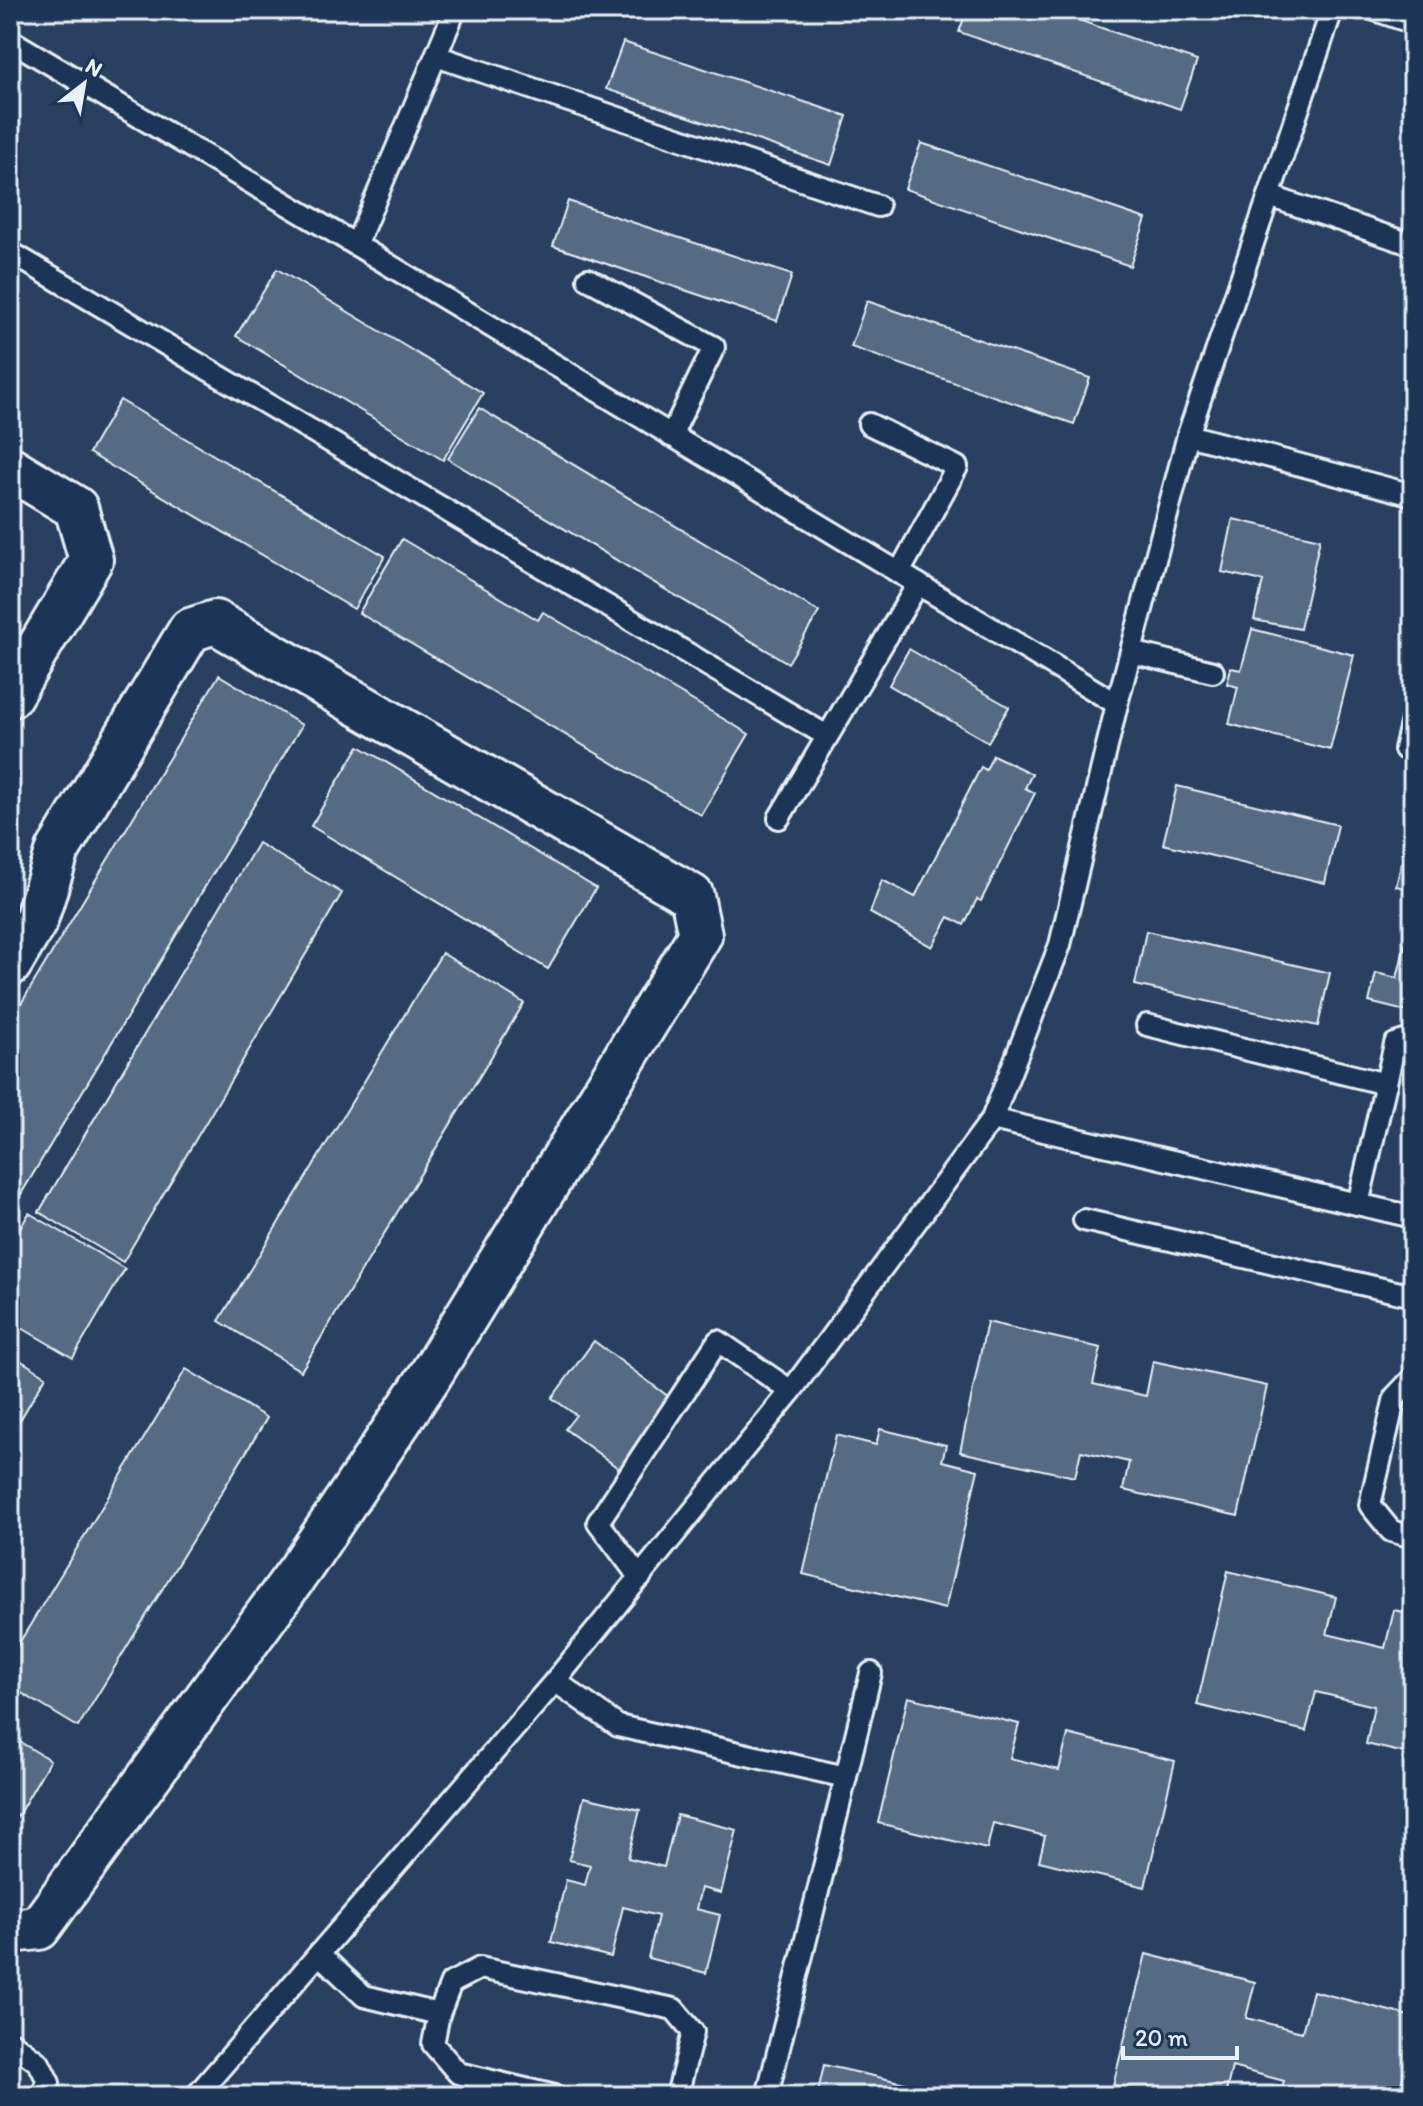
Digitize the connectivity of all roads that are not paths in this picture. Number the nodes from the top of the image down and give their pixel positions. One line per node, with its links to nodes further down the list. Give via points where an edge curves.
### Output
1 (455, 10): 6 (lane)
2 (1332, 10): 7 (lane)
3 (1375, 10): 4 (lane)
4 (1413, 23)
5 (10, 40): 9 (lane)
6 (436, 56): 8 (lane); 9 (lane)
7 (1269, 196): 10 (lane); 14 (lane)
8 (878, 206)
9 (356, 245): 15 (lane)
10 (1413, 245)
11 (10, 252): 25 (lane)
12 (588, 279): 15 (lane, via 714,347)
13 (869, 424): 18 (lane, via 957,467)
14 (1188, 435): 17 (lane); 20 (lane)
15 (671, 436): 18 (lane)
16 (10, 468): 22 (street, via 76,508 91,560)
17 (1413, 495)
18 (899, 573): 19 (lane)
19 (918, 584): 23 (lane); 25 (lane)
20 (1131, 652): 21 (lane); 23 (lane)
21 (1213, 672)
22 (10, 696)
23 (1117, 704): 32 (lane, via 1060,945)
24 (1413, 716): 26 (lane)
25 (827, 736): 27 (lane)
26 (1405, 749)
27 (779, 818)
28 (10, 964): 44 (street, via 36,920 58,850 190,630 215,622 692,896 700,935 428,1379 301,1568 39,1928)
29 (1147, 1025): 31 (lane)
30 (1413, 1038): 31 (lane, via 1395,1044)
31 (1386, 1084): 33 (lane)
32 (992, 1119): 33 (lane); 38 (lane)
33 (1358, 1204): 34 (lane)
34 (1413, 1217)
35 (1084, 1220): 36 (lane)
36 (1413, 1296)
37 (1413, 1378): 39 (lane, via 1395,1397 1370,1505 1391,1531)
38 (791, 1391): 40 (lane); 40 (lane, via 718,1341 598,1522)
39 (1413, 1537)
40 (640, 1578): 42 (lane)
41 (871, 1673): 43 (lane)
42 (555, 1681): 43 (lane, via 618,1726); 45 (lane)
43 (846, 1777): 52 (lane)
44 (10, 1931)
45 (319, 1954): 46 (lane, via 364,1996); 49 (lane)
46 (439, 2014): 50 (lane, via 433,2044 458,2073); 51 (lane, via 451,1983 480,1968 674,2009 693,2032)
47 (10, 2041): 48 (lane, via 39,2063 49,2083)
48 (40, 2096)
49 (196, 2096)
50 (555, 2096)
51 (677, 2096)
52 (767, 2096)

